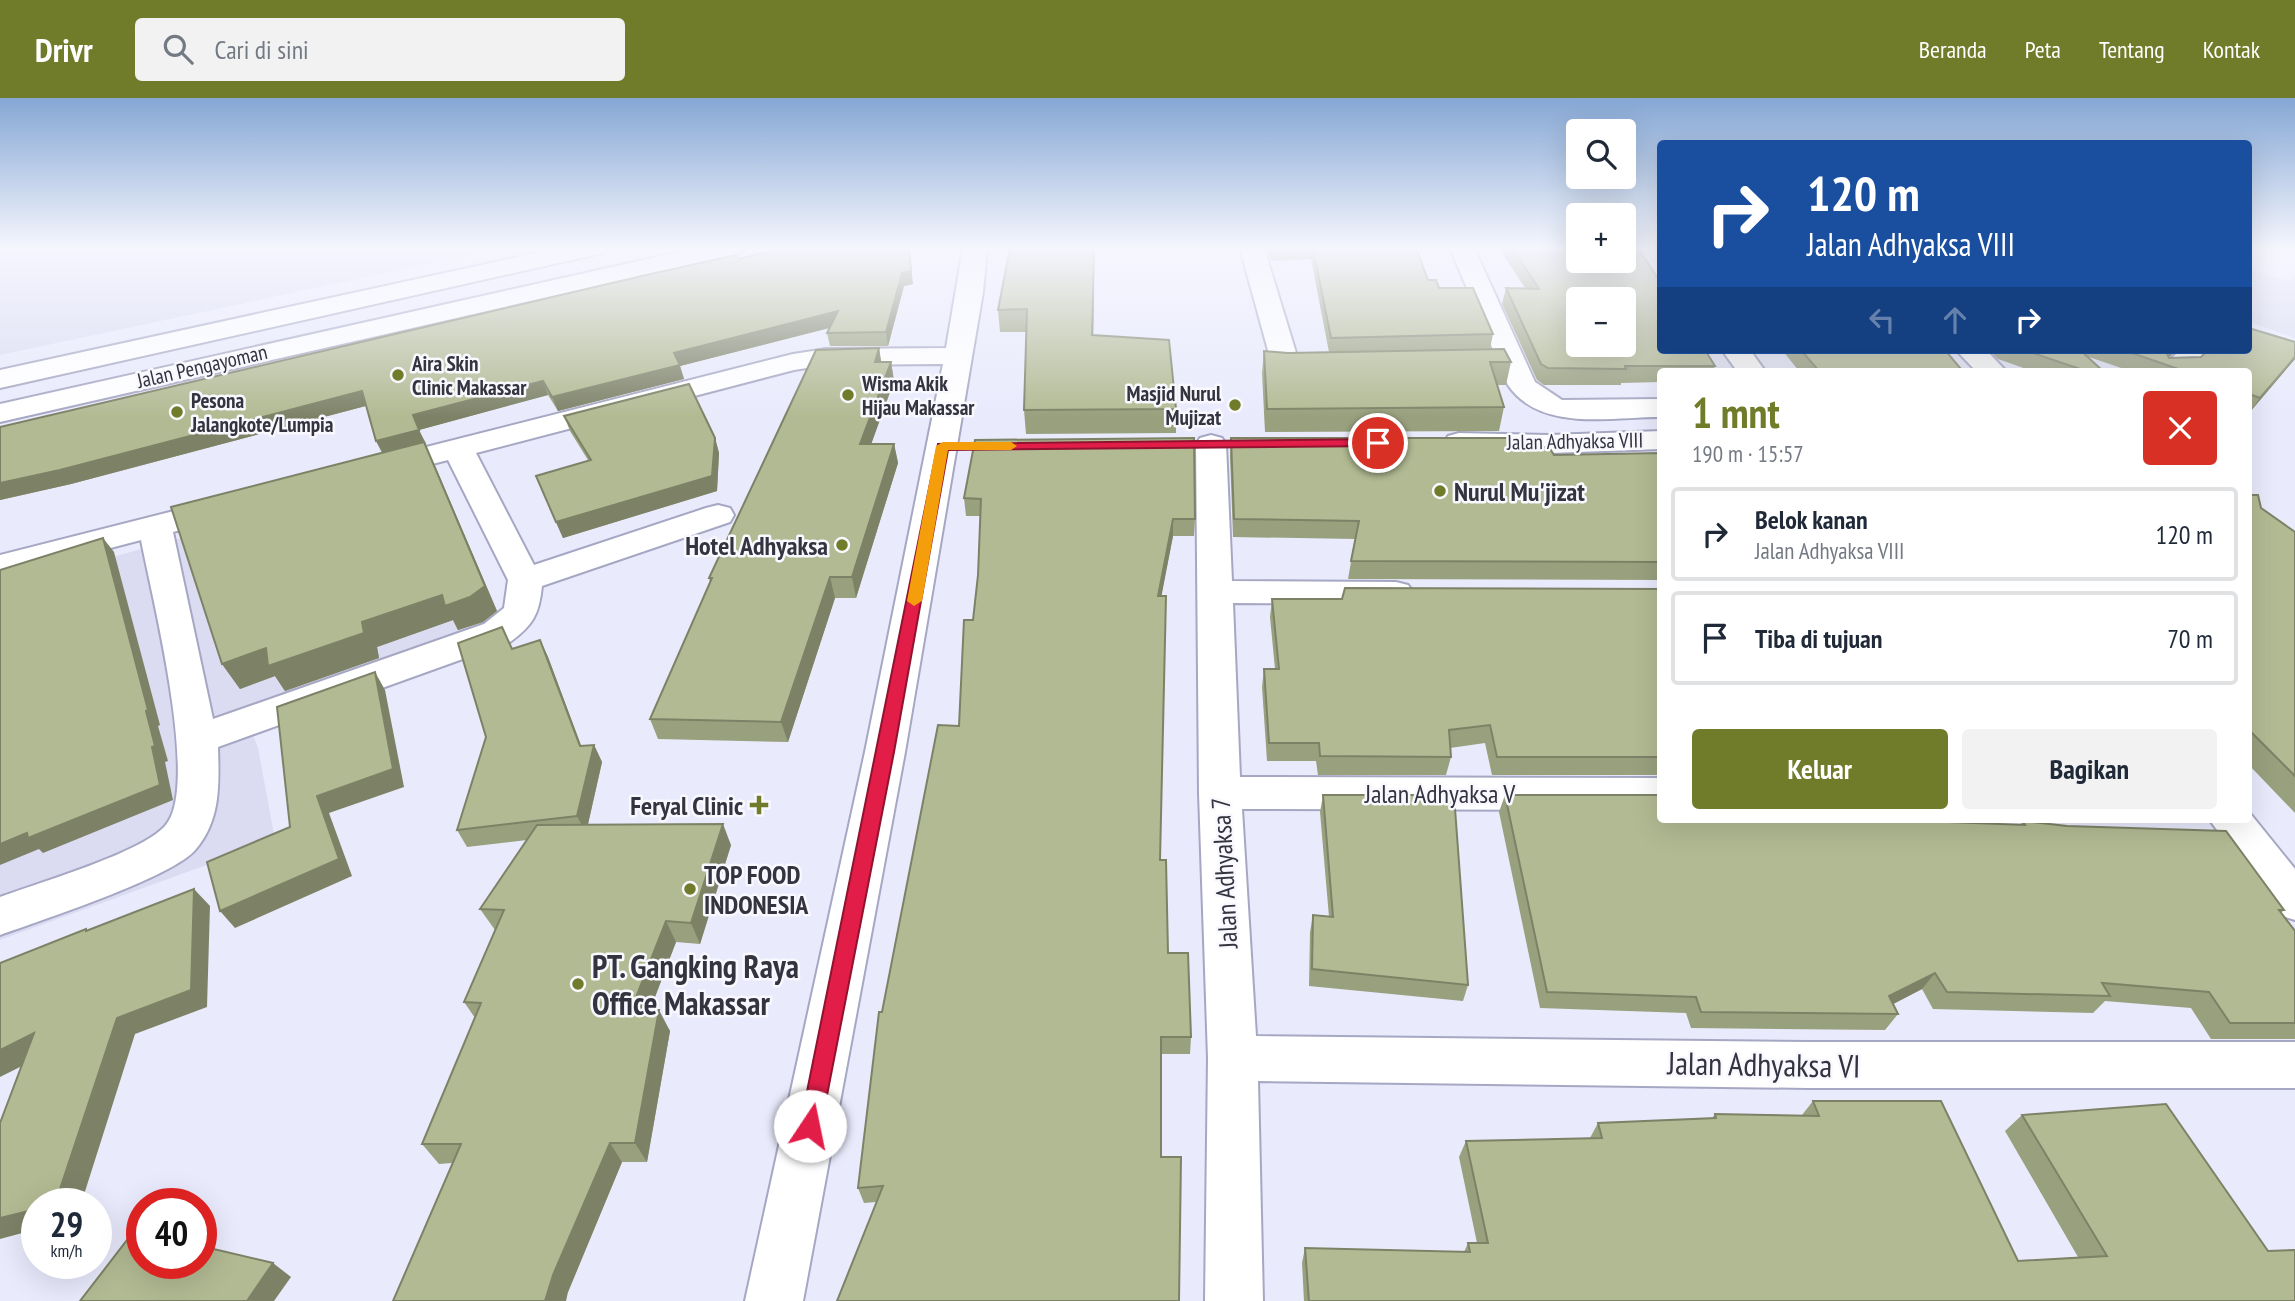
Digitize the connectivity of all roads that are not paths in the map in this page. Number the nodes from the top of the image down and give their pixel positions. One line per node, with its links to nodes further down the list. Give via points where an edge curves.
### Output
1 (338, 304): 6 (street, Jalan Pengayoman)
2 (478, 304): 7 (street, Jalan Pengayoman)
3 (967, 304): 10 (street)
4 (1268, 304): 11 (street, via 1286,365)
5 (1480, 304): 15 (street, via 1497,360 1544,405 1559,409)
6 (257, 322): 7 (street); 14 (street, Jalan Pengayoman)
7 (266, 351): 16 (street, Jalan Pengayoman)
8 (1974, 354): 12 (street)
9 (2192, 354): 13 (street)
10 (959, 356): 20 (street, via 825,357 793,362); 37 (street, via 954,446 880,779)
11 (1352, 363)
12 (1989, 368)
13 (2176, 368)
14 (0, 379)
15 (1657, 408)
16 (0, 412)
17 (1657, 440): 18 (street, Jalan Adhyaksa VIII)
18 (1433, 442)
19 (1211, 444): 27 (street, Jalan Adhyaksa 7)
20 (458, 449): 21 (street); 26 (street)
21 (353, 475)
22 (247, 502): 24 (street)
23 (718, 515): 26 (street)
24 (155, 525): 25 (street); 29 (street)
25 (0, 566)
26 (525, 580): 29 (street, via 522,609 497,633)
27 (1216, 592): 28 (street); 30 (street, Jalan Adhyaksa 7)
28 (1425, 593)
29 (198, 739): 34 (street, via 198,798 180,839 146,861)
30 (1220, 793): 31 (street, Jalan Adhyaksa V); 35 (street, Jalan Adhyaksa 7)
31 (1657, 794)
32 (2233, 823): 33 (street)
33 (2295, 902)
34 (0, 916)
35 (1233, 1058): 36 (street, Jalan Adhyaksa VI); 38 (street, Jalan Adhyaksa 7)
36 (2295, 1065)
37 (774, 1301)
38 (1234, 1301)

